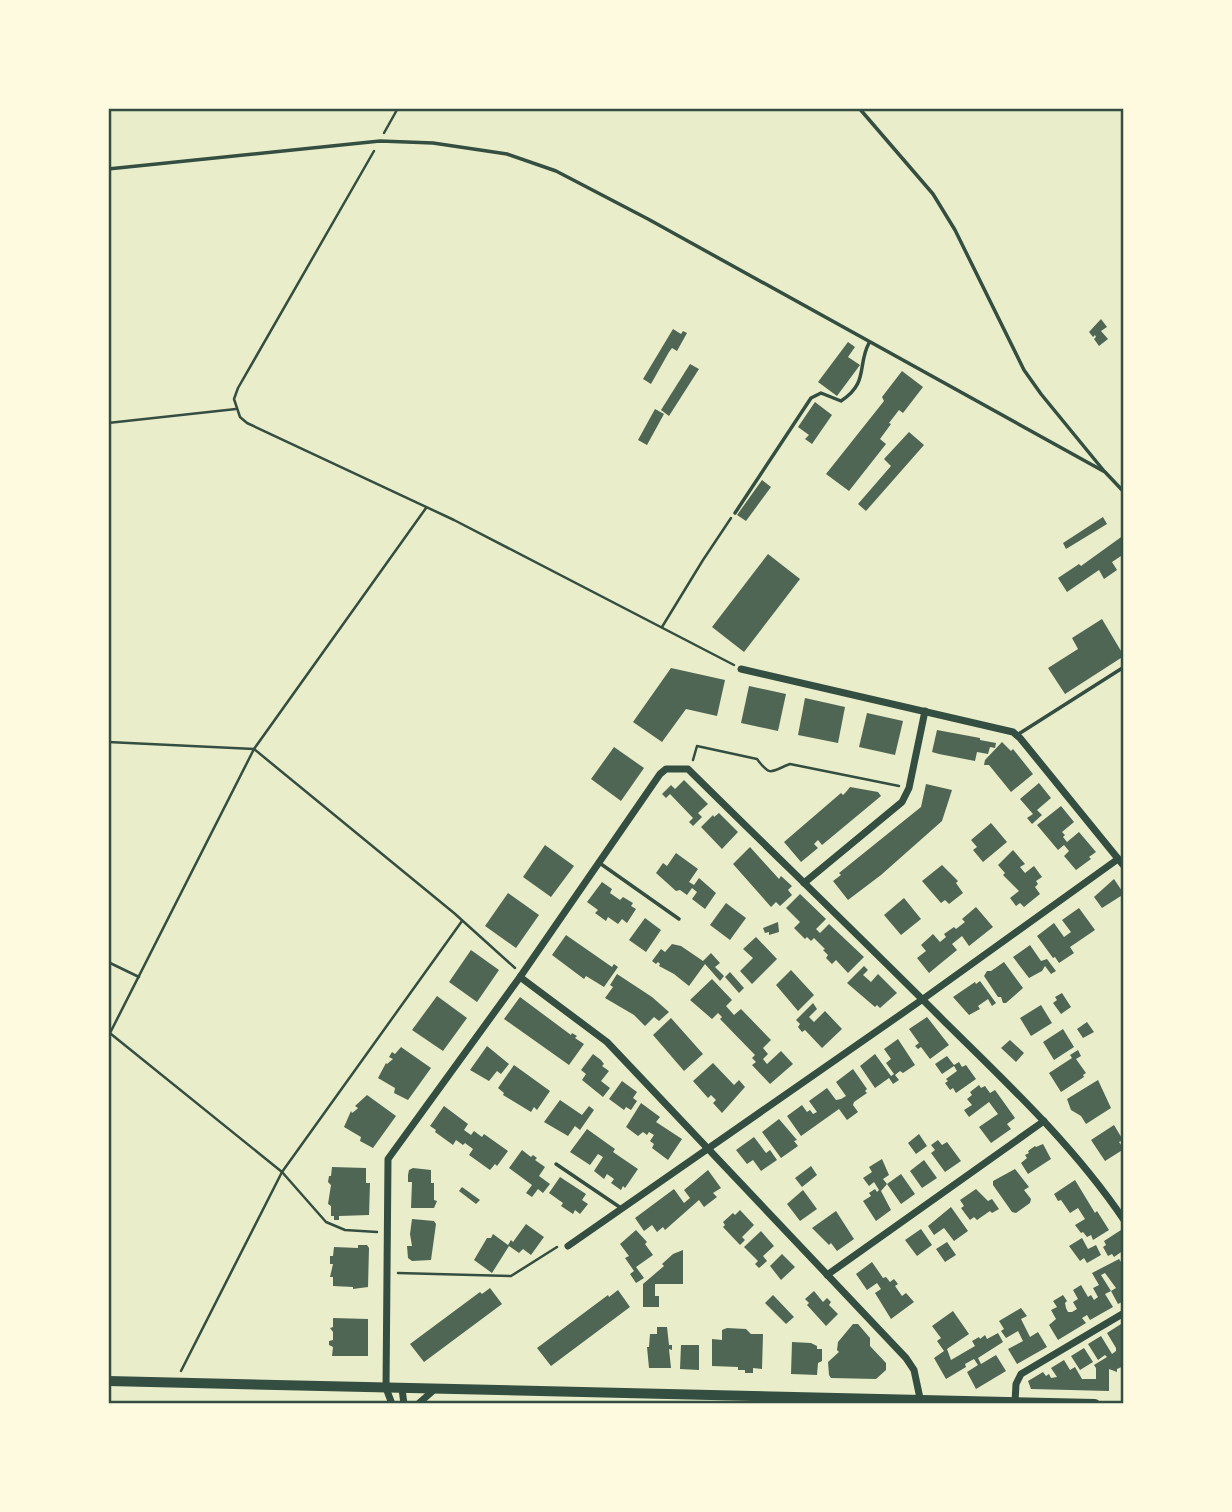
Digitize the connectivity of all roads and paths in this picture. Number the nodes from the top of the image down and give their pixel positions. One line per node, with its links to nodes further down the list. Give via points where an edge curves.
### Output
1 (398, 108): 3 (path)
2 (859, 108): 8 (lane, via 933,194 1024,370)
3 (380, 141): 4 (lane); 5 (lane, via 475,148 556,171); 6 (path, via 238,388)
4 (108, 169)
5 (869, 343): 8 (lane); 11 (lane, via 854,391 841,401 821,393 811,398)
6 (236, 409): 7 (path); 10 (path, via 247,423)
7 (108, 423)
8 (1105, 472): 9 (lane)
9 (1124, 492)
10 (426, 508): 12 (path); 18 (path)
11 (735, 513): 12 (path)
12 (662, 627): 14 (path)
13 (1124, 667): 16 (lane)
14 (741, 668): 15 (street)
15 (925, 711): 16 (street); 20 (street)
16 (1017, 734): 21 (street)
17 (108, 743): 18 (path)
18 (254, 749): 25 (path); 28 (path)
19 (688, 769): 20 (path, via 697,746 757,759 769,771 790,764); 22 (street, via 663,771); 23 (street)
20 (909, 788): 23 (street, via 902,802)
21 (1121, 862): 29 (street)
22 (599, 863): 24 (lane); 27 (street)
23 (804, 883): 29 (street)
24 (679, 919)
25 (462, 921): 27 (path); 34 (path)
26 (108, 962): 28 (path)
27 (521, 976): 32 (street, via 607,1042); 37 (street, via 389,1156)
28 (139, 977): 30 (path)
29 (923, 999): 31 (street); 32 (street)
30 (109, 1036): 34 (path)
31 (1044, 1121): 36 (street); 40 (street)
32 (708, 1149): 35 (street); 40 (street)
33 (556, 1164): 35 (lane)
34 (282, 1172): 37 (path, via 332,1226); 43 (path)
35 (622, 1209): 38 (street)
36 (1124, 1220)
37 (387, 1232): 39 (street)
38 (568, 1246): 39 (path, via 561,1244 511,1276)
39 (387, 1273): 44 (street)
40 (827, 1275): 48 (street, via 906,1358 914,1370)
41 (1124, 1313): 49 (street, via 1021,1374)
42 (108, 1381): 43 (street)
43 (175, 1383): 44 (street)
44 (386, 1388): 45 (street); 51 (street)
45 (402, 1388): 46 (street); 52 (street)
46 (435, 1389): 47 (street); 53 (street)
47 (640, 1399): 48 (street)
48 (921, 1402): 49 (street)
49 (1015, 1402): 50 (street)
50 (1081, 1403): 54 (street)
51 (392, 1404)
52 (404, 1404)
53 (418, 1404)
54 (1096, 1404)

